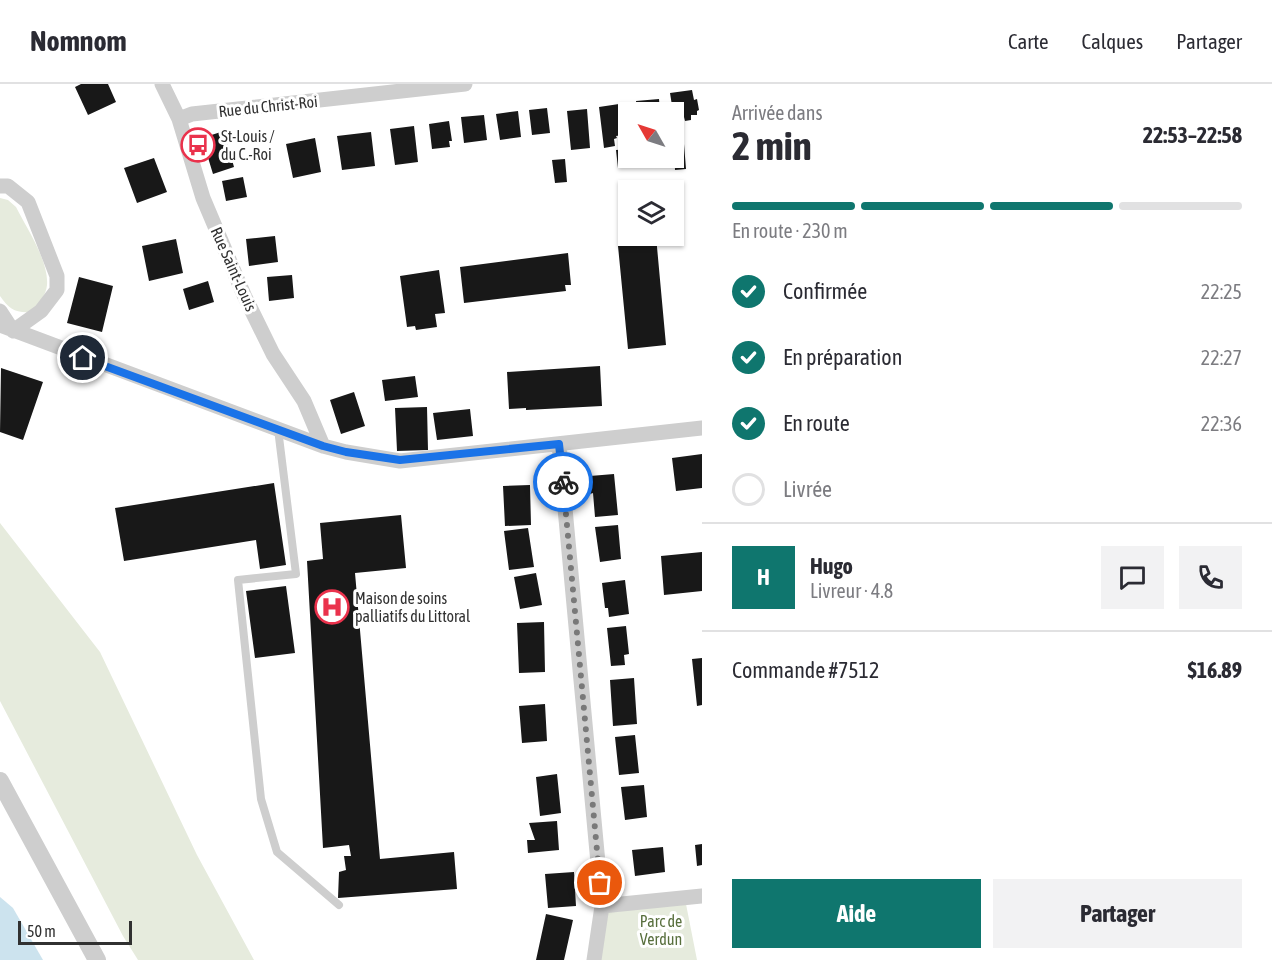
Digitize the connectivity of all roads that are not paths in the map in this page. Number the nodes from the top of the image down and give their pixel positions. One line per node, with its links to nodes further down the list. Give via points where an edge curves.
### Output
1 (162, 84): 3 (street, Rue Saint-Louis)
2 (465, 84): 3 (street, Rue du Christ-Roi, via 192,114)
3 (179, 119): 10 (street, Rue Saint-Louis, via 203,198 244,294 273,354 304,401)
4 (0, 186): 6 (street, via 8,186 28,202 57,276 57,290 41,311)
5 (0, 311): 6 (street)
6 (7, 328): 8 (street)
7 (702, 428): 9 (street)
8 (278, 429): 10 (street); 13 (lane, via 296,574 238,580 261,799 277,852)
9 (559, 444): 10 (street, via 400,460); 14 (street)
10 (323, 446)
11 (0, 782): 15 (street)
12 (702, 896): 14 (street)
13 (339, 905)
14 (602, 906): 16 (street)
15 (97, 960)
16 (594, 960)

